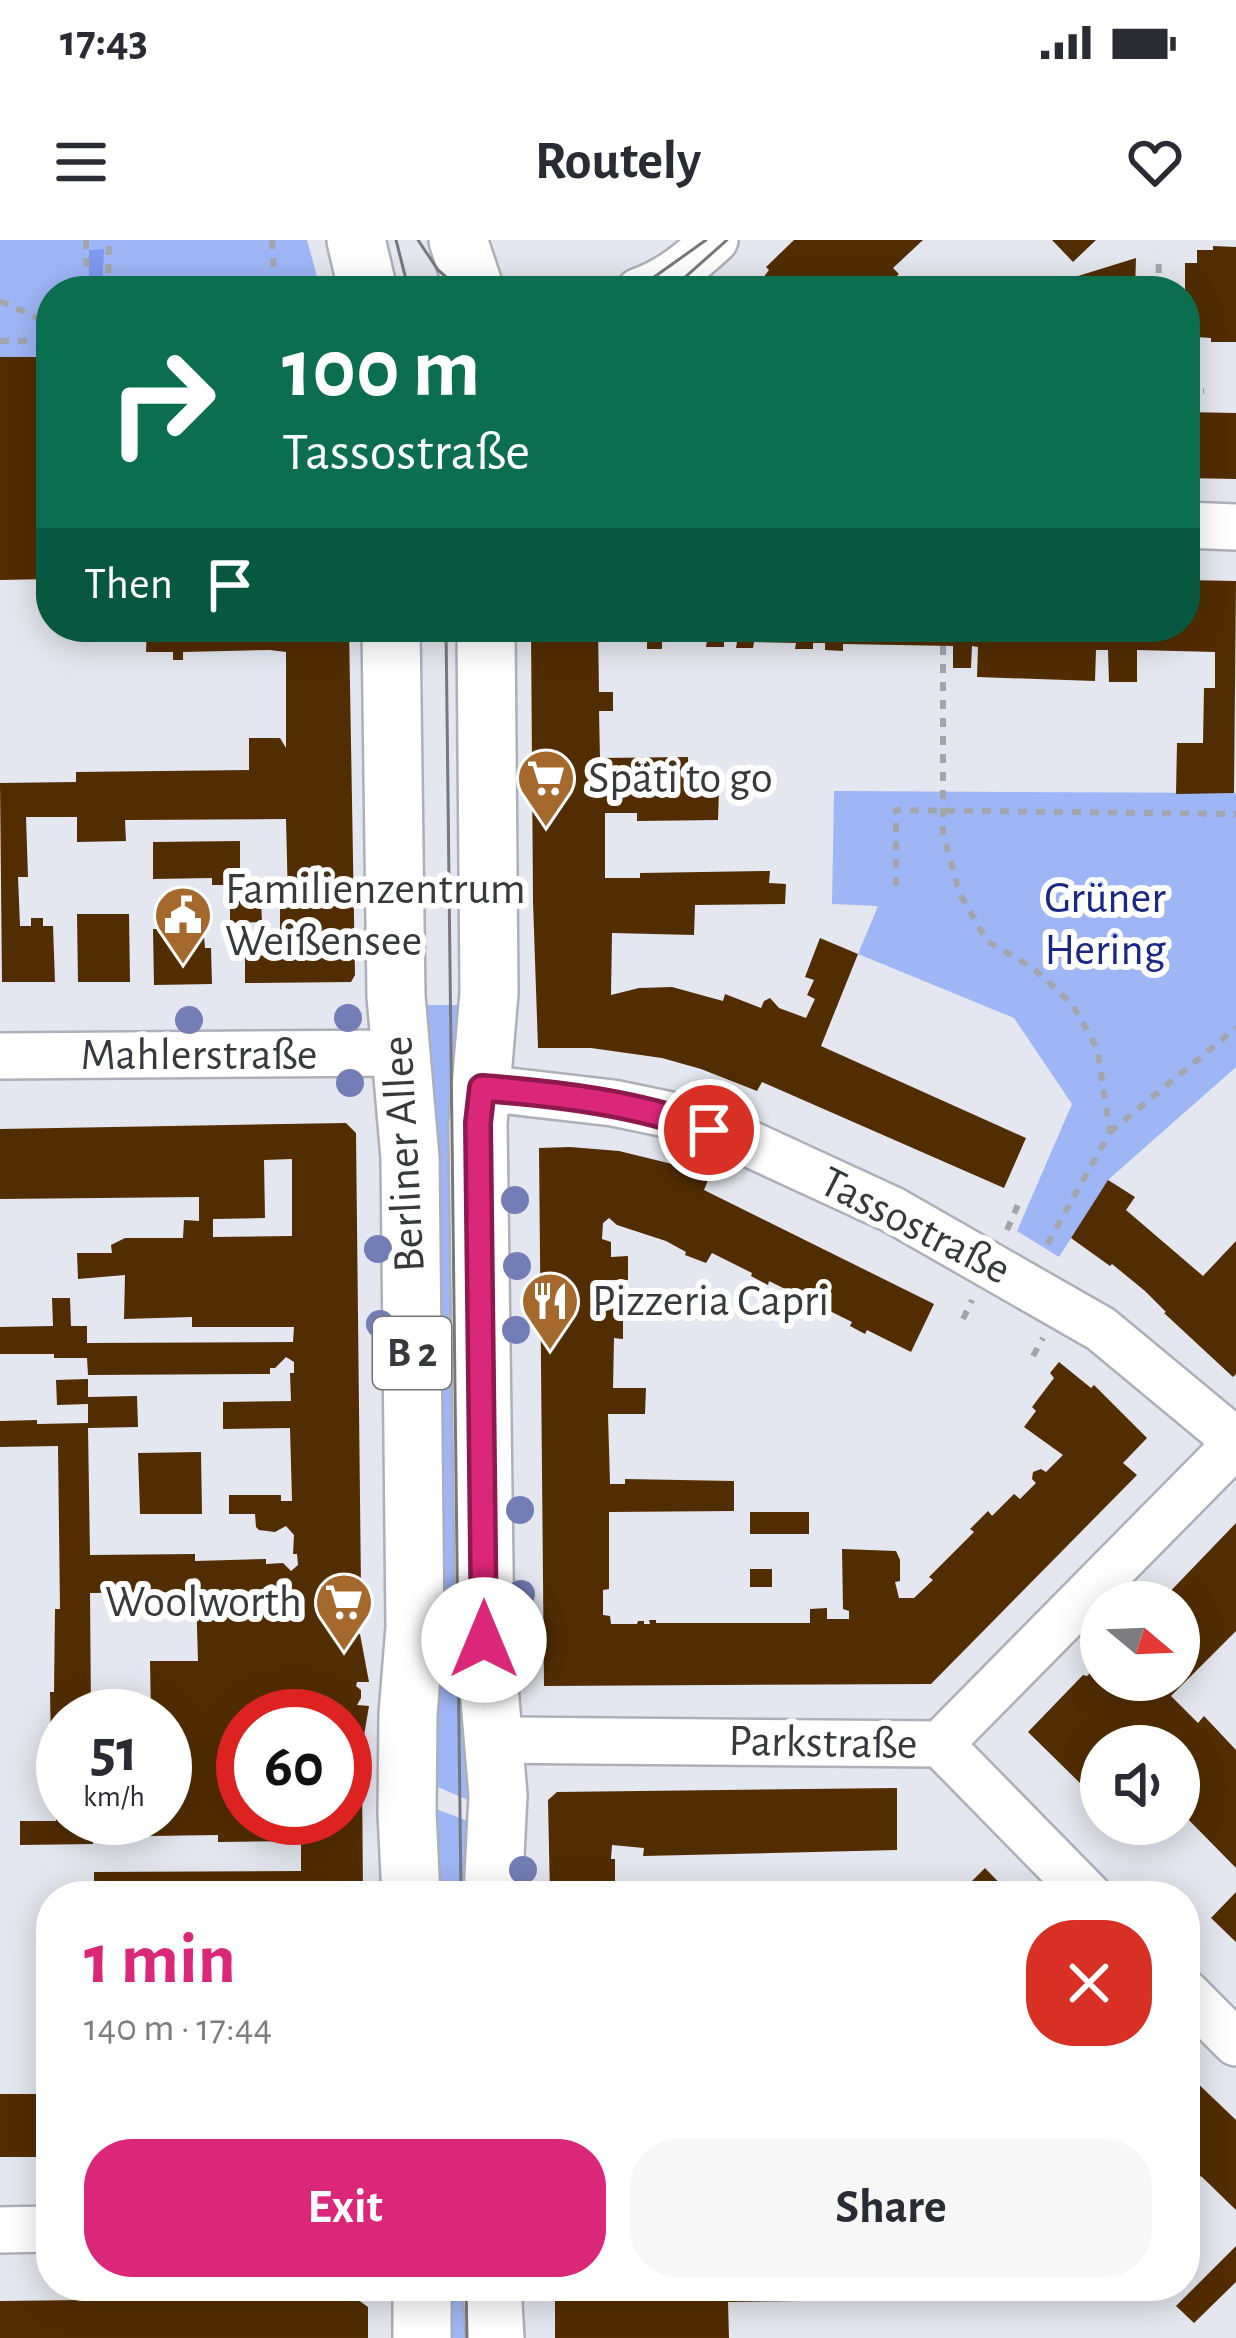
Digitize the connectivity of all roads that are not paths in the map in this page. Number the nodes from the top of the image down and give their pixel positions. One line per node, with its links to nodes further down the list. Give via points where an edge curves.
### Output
1 (356, 240): 4 (main road)
2 (458, 240): 5 (main road)
3 (715, 240): 6 (street)
4 (364, 276)
5 (470, 276)
6 (671, 276)
7 (1200, 526): 8 (street)
8 (1236, 526)
9 (391, 642): 11 (main road, Berliner Allee / B 2)
10 (486, 642): 13 (main road, Berliner Allee / B 2, via 489,993)
11 (399, 1053): 12 (street, Mahlerstraße); 17 (main road, Berliner Allee / B 2, via 410,1159 416,1627)
12 (0, 1056)
13 (482, 1088): 14 (street, Tassostraße, via 666,1114 893,1210 1101,1329); 15 (main road, Berliner Allee / B 2, via 484,1640)
14 (1236, 1442): 16 (street)
15 (494, 1741): 16 (street, Parkstraße); 18 (main road, Berliner Allee / B 2)
16 (940, 1744): 19 (street, Parkstraße)
17 (410, 1881)
18 (494, 1881)
19 (1074, 1881)
20 (1200, 2007): 21 (street)
21 (1236, 2043)
22 (36, 2229): 23 (street)
23 (0, 2230)
24 (422, 2301): 26 (main road)
25 (493, 2301): 27 (main road)
26 (422, 2338)
27 (494, 2338)

